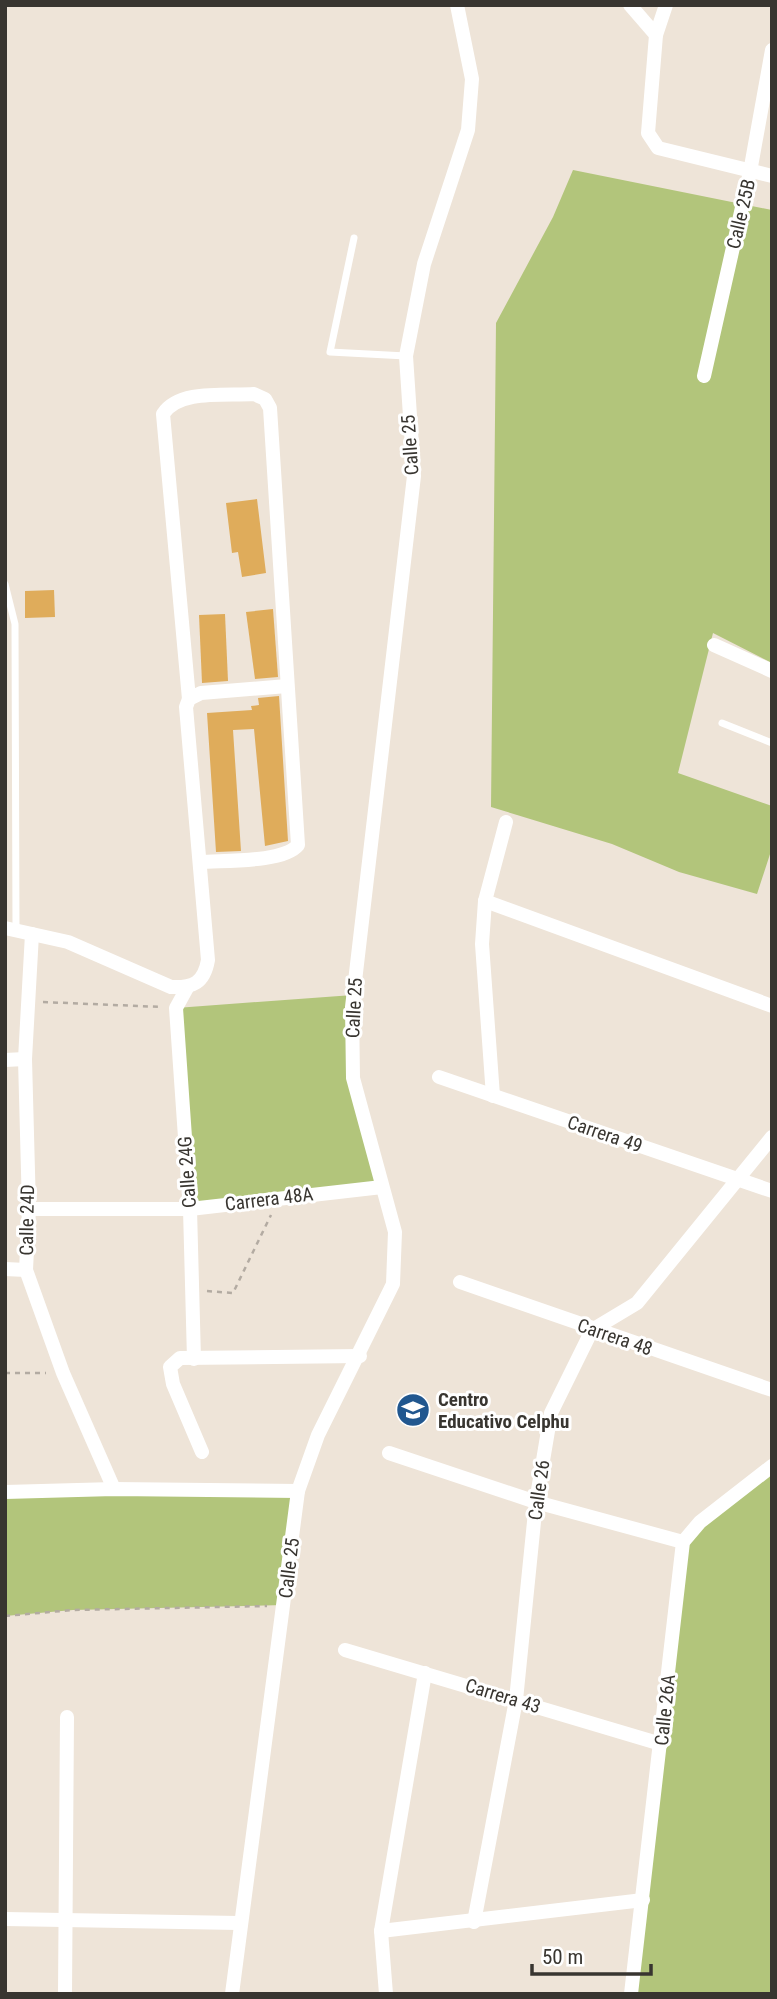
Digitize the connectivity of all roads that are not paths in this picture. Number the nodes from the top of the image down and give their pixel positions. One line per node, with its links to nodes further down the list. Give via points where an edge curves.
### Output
1 (457, 5): 9 (street, Calle 25, via 472,79 468,130 424,264)
2 (630, 5): 4 (street)
3 (666, 5): 4 (street)
4 (656, 35): 6 (street, via 648,133 658,148)
5 (772, 50): 6 (street, Calle 25B)
6 (750, 172): 7 (street); 10 (street, Calle 25B)
7 (772, 176)
8 (354, 238): 9 (lane, via 330,352)
9 (406, 356): 31 (street, Calle 25, via 414,476 352,1007 353,1078)
10 (704, 376)
11 (5, 584): 21 (lane, via 15,624)
12 (714, 645): 13 (street)
13 (772, 671)
14 (287, 686): 15 (street, via 220,690); 15 (street, via 270,408 254,394 182,399 170,403 163,414); 19 (street, via 298,845 276,857)
15 (189, 699): 19 (street, via 186,707)
16 (722, 723): 17 (lane)
17 (772, 743)
18 (506, 822): 20 (street)
19 (200, 862): 23 (street, via 208,960 204,978)
20 (485, 901): 24 (street); 28 (street, via 482,957)
21 (11, 929): 22 (street)
22 (32, 934): 23 (street, via 68,942 171,988); 25 (street, Calle 24D)
23 (187, 988): 34 (street, Calle 24G, via 176,1008)
24 (772, 1006)
25 (25, 1059): 26 (street); 33 (street, Calle 24D)
26 (5, 1060)
27 (439, 1077): 28 (street, Carrera 49)
28 (493, 1096): 30 (street, Carrera 49)
29 (772, 1137): 30 (street)
30 (735, 1178): 32 (street, Carrera 49); 38 (street, via 637,1303)
31 (382, 1186): 34 (street, Carrera 48A); 39 (street, Calle 25, via 396,1232 393,1284)
32 (772, 1191)
33 (29, 1209): 34 (street, Carrera 48A); 36 (street, Calle 24D)
34 (190, 1209): 40 (street, Calle 24G)
35 (5, 1269): 36 (street)
36 (26, 1270): 45 (street, Calle 24D, via 63,1373)
37 (460, 1282): 38 (street, Carrera 48)
38 (592, 1330): 41 (street, Carrera 48); 48 (street, Calle 26, via 551,1413)
39 (360, 1356): 40 (street); 47 (street, Calle 25, via 317,1435)
40 (194, 1359): 42 (street, via 173,1361 170,1367)
41 (772, 1390)
42 (202, 1452)
43 (389, 1453): 48 (street)
44 (772, 1466): 49 (street, via 700,1522)
45 (114, 1489): 46 (street); 47 (street)
46 (5, 1492)
47 (298, 1492): 59 (street, Calle 25)
48 (536, 1502): 49 (street); 52 (street, Calle 26)
49 (683, 1542): 54 (street, Calle 26A)
50 (345, 1650): 51 (street, Carrera 43)
51 (425, 1673): 52 (street, Carrera 43); 60 (street)
52 (516, 1700): 54 (street, Carrera 43); 58 (street, Calle 26)
53 (67, 1717): 57 (street)
54 (661, 1744): 55 (street, Calle 26A)
55 (643, 1900): 58 (street); 64 (street, Calle 26A)
56 (5, 1919): 57 (street)
57 (63, 1920): 59 (street); 61 (street)
58 (474, 1922): 60 (street)
59 (239, 1923): 62 (street, Calle 25)
60 (381, 1931): 63 (street)
61 (65, 1994)
62 (232, 1994)
63 (386, 1994)
64 (631, 1994)

